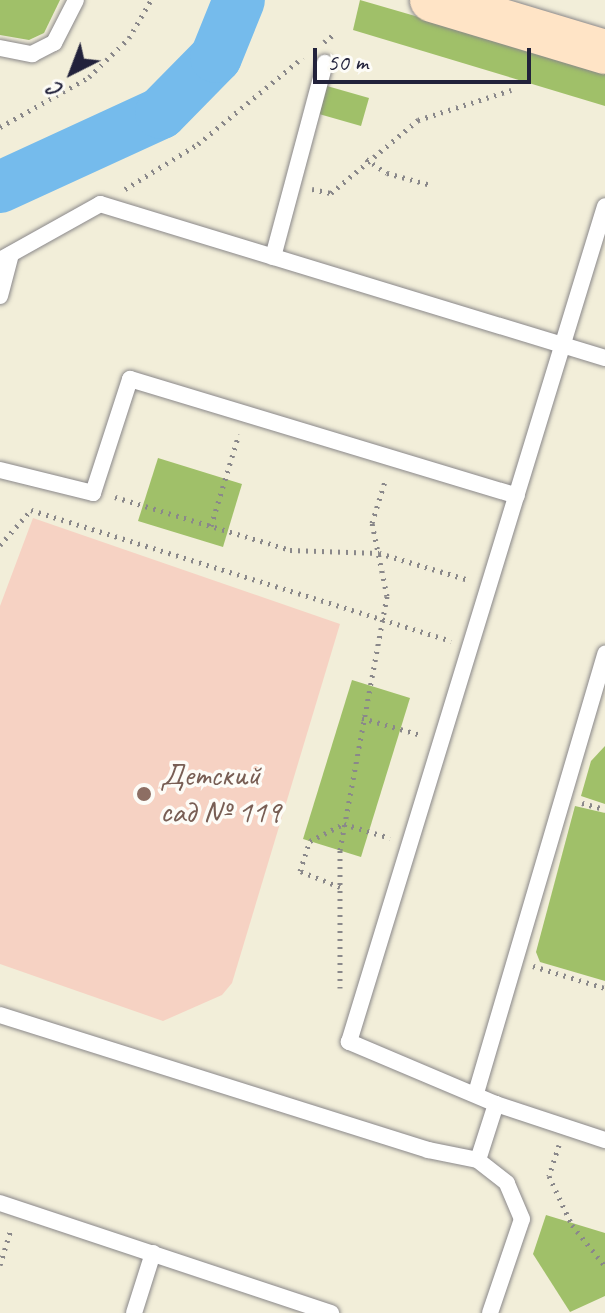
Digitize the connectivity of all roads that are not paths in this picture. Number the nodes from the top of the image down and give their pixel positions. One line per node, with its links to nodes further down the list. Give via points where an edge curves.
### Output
1 (76, 0): 5 (lane, via 54,43 32,54)
2 (432, 0): 6 (street)
3 (527, 0): 4 (street)
4 (605, 24)
5 (0, 48)
6 (605, 52)
7 (325, 63): 10 (lane)
8 (605, 206): 12 (lane)
9 (6, 257): 10 (lane, via 100,204); 11 (lane)
10 (273, 257): 12 (lane)
11 (0, 296)
12 (563, 345): 13 (lane); 15 (lane)
13 (605, 358)
14 (0, 470): 15 (lane, via 93,493 130,379)
15 (517, 496): 19 (lane, via 349,1042)
16 (605, 654): 17 (lane)
17 (597, 706): 19 (lane)
18 (0, 1015): 22 (lane, via 428,1150)
19 (476, 1093): 20 (lane)
20 (496, 1104): 21 (lane); 22 (lane)
21 (605, 1140)
22 (478, 1160): 27 (lane, via 507,1183 522,1219)
23 (8, 1206): 24 (lane)
24 (153, 1253): 25 (lane); 26 (lane)
25 (134, 1313)
26 (331, 1313)
27 (490, 1313)

